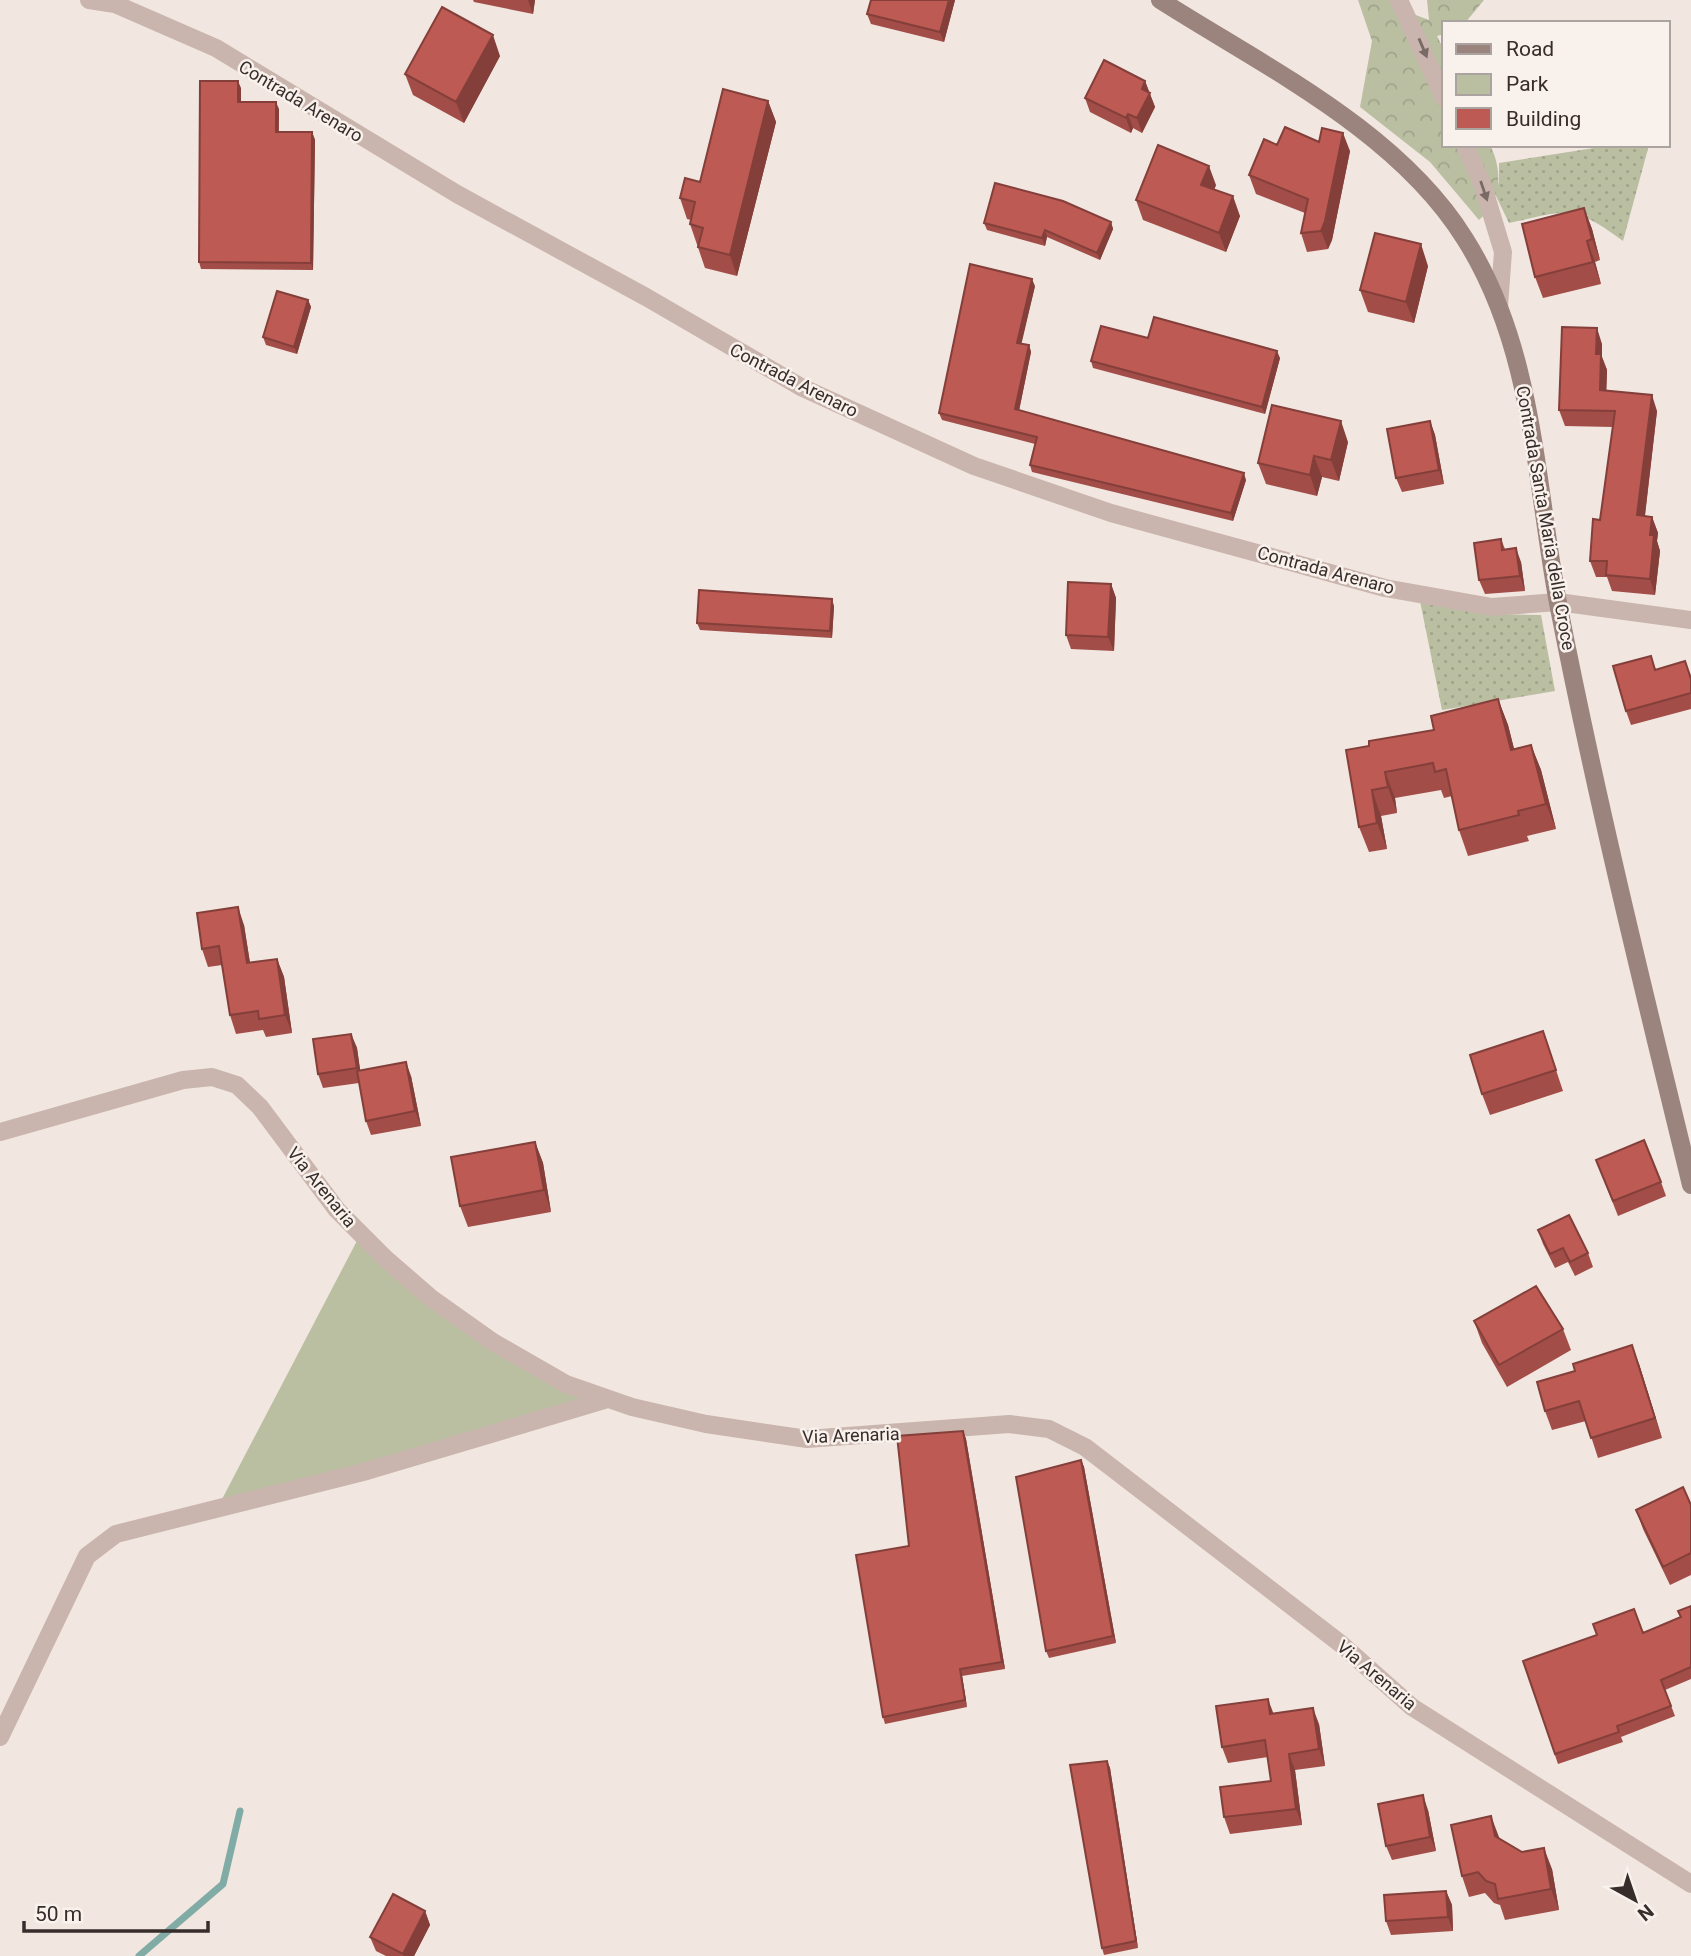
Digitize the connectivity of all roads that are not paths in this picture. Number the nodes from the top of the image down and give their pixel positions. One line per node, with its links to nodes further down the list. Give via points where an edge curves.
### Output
1 (89, 0): 7 (street, Contrada Arenaro, via 115,4 216,48 457,194 801,387 974,466 1111,513 1385,587 1492,607)
2 (1160, 0): 6 (main road, Contrada Santa Maria della Croce, via 1306,91 1404,163 1465,239)
3 (1399, 0): 4 (street, one-way to 4)
4 (1442, 94)
5 (1466, 147): 6 (street, one-way to 6, via 1503,252)
6 (1499, 306): 7 (main road, Contrada Santa Maria della Croce, via 1522,376)
7 (1558, 602): 8 (street, Contrada Arenaro); 10 (main road, Contrada Santa Maria della Croce, via 1614,871)
8 (1691, 620)
9 (0, 1132): 11 (street, Via Arenaria, via 183,1080 212,1077 237,1085 260,1107 337,1210 431,1298 493,1342 556,1378)
10 (1691, 1185)
11 (608, 1399): 12 (street, via 368,1471 116,1534 87,1556); 13 (street, Via Arenaria, via 706,1424 807,1439 1009,1424 1049,1429 1085,1447 1341,1644 1412,1707)
12 (0, 1737)
13 (1691, 1884)

